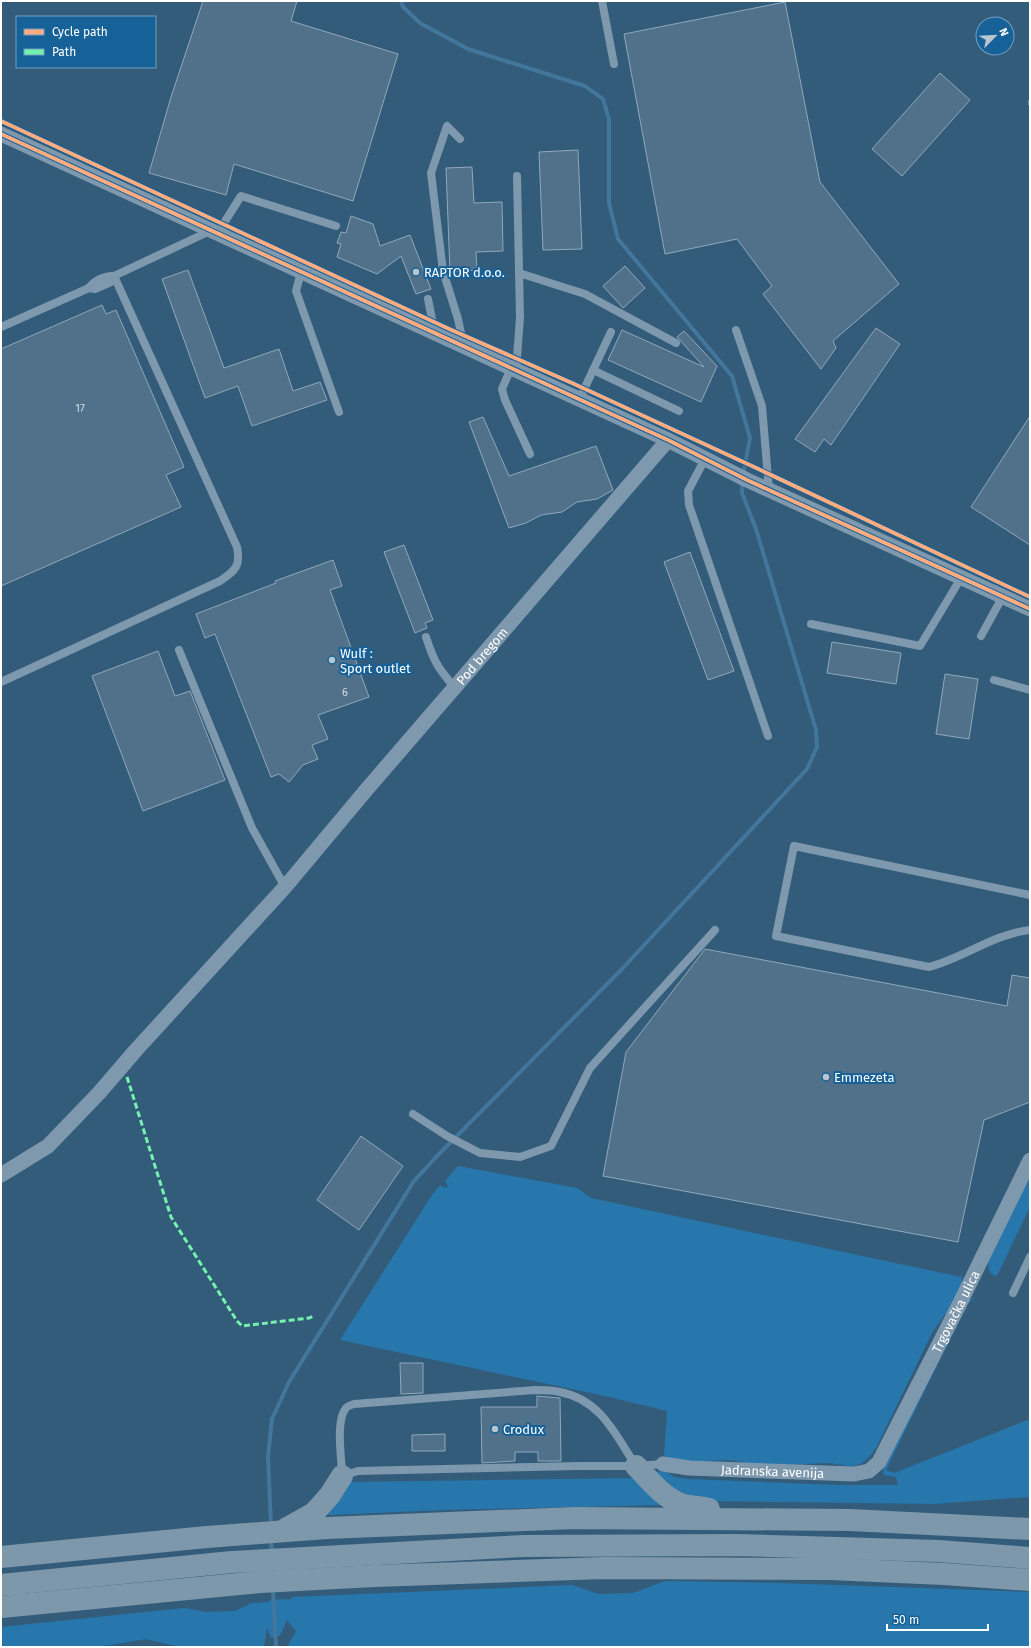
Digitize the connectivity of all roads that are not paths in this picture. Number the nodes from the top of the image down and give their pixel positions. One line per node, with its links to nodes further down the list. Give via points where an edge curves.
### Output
1 (603, 1): 2 (lane)
2 (614, 64)
3 (1, 134): 7 (street)
4 (460, 139): 17 (lane, via 447,126 431,173 443,271)
5 (517, 176): 9 (lane)
6 (336, 226): 7 (lane, via 241,196)
7 (214, 232): 8 (street); 10 (lane)
8 (302, 272): 15 (street); 22 (lane, via 296,291)
9 (519, 273): 16 (lane, via 585,294); 18 (lane, via 520,317)
10 (114, 276): 12 (lane, via 111,282 94,290 89,288); 35 (lane, via 237,547 237,566 232,573 220,580)
11 (428, 299): 15 (lane)
12 (1, 327)
13 (736, 330): 26 (lane, via 762,406)
14 (611, 332): 19 (lane)
15 (435, 334): 17 (street)
16 (676, 343)
17 (464, 347): 18 (street)
18 (513, 370): 20 (street); 24 (lane, via 502,390)
19 (593, 370): 20 (lane); 21 (lane)
20 (579, 400): 23 (street)
21 (679, 411)
22 (339, 412)
23 (668, 440): 25 (street); 36 (street, Pod bregom)
24 (530, 454)
25 (704, 459): 26 (street); 38 (lane, via 688,491 690,505)
26 (769, 490): 27 (street)
27 (962, 578): 28 (street); 30 (lane, via 920,646)
28 (1003, 596): 29 (street); 31 (lane)
29 (1030, 609)
30 (811, 624)
31 (981, 636)
32 (426, 637): 36 (lane, via 439,670)
33 (179, 650): 39 (lane, via 252,828)
34 (994, 680): 37 (lane)
35 (1, 682)
36 (455, 688): 39 (street, Pod bregom)
37 (1030, 690)
38 (768, 736)
39 (285, 887): 45 (street, Pod bregom, via 64,1131 48,1146)
40 (1030, 895): 42 (lane, via 794,846 776,936 929,967 946,963 984,943)
41 (714, 930): 43 (lane, via 590,1068 551,1146 520,1158 480,1153)
42 (1030, 930)
43 (413, 1114)
44 (1030, 1160): 48 (street, Trgovačka ulica)
45 (1, 1175)
46 (1030, 1257): 47 (lane)
47 (1013, 1293)
48 (879, 1462): 49 (street, Jadranska avenija, via 868,1471 854,1474 689,1468)
49 (663, 1464): 50 (lane)
50 (636, 1466): 51 (lane, via 358,1471); 51 (lane, via 602,1415 591,1404 560,1391 535,1390 354,1404 347,1407 340,1424); 52 (highway, via 674,1501)
51 (342, 1476): 54 (highway, via 314,1513)
52 (743, 1519): 53 (highway, via 850,1520); 54 (highway, via 574,1518)
53 (1030, 1529)
54 (281, 1532): 55 (highway)
55 (1, 1557)
56 (1030, 1558): 58 (highway, via 938,1551 736,1545 523,1546 257,1560)
57 (1030, 1580): 59 (highway, via 831,1570 604,1568 260,1582)
58 (1, 1585)
59 (1, 1607)

